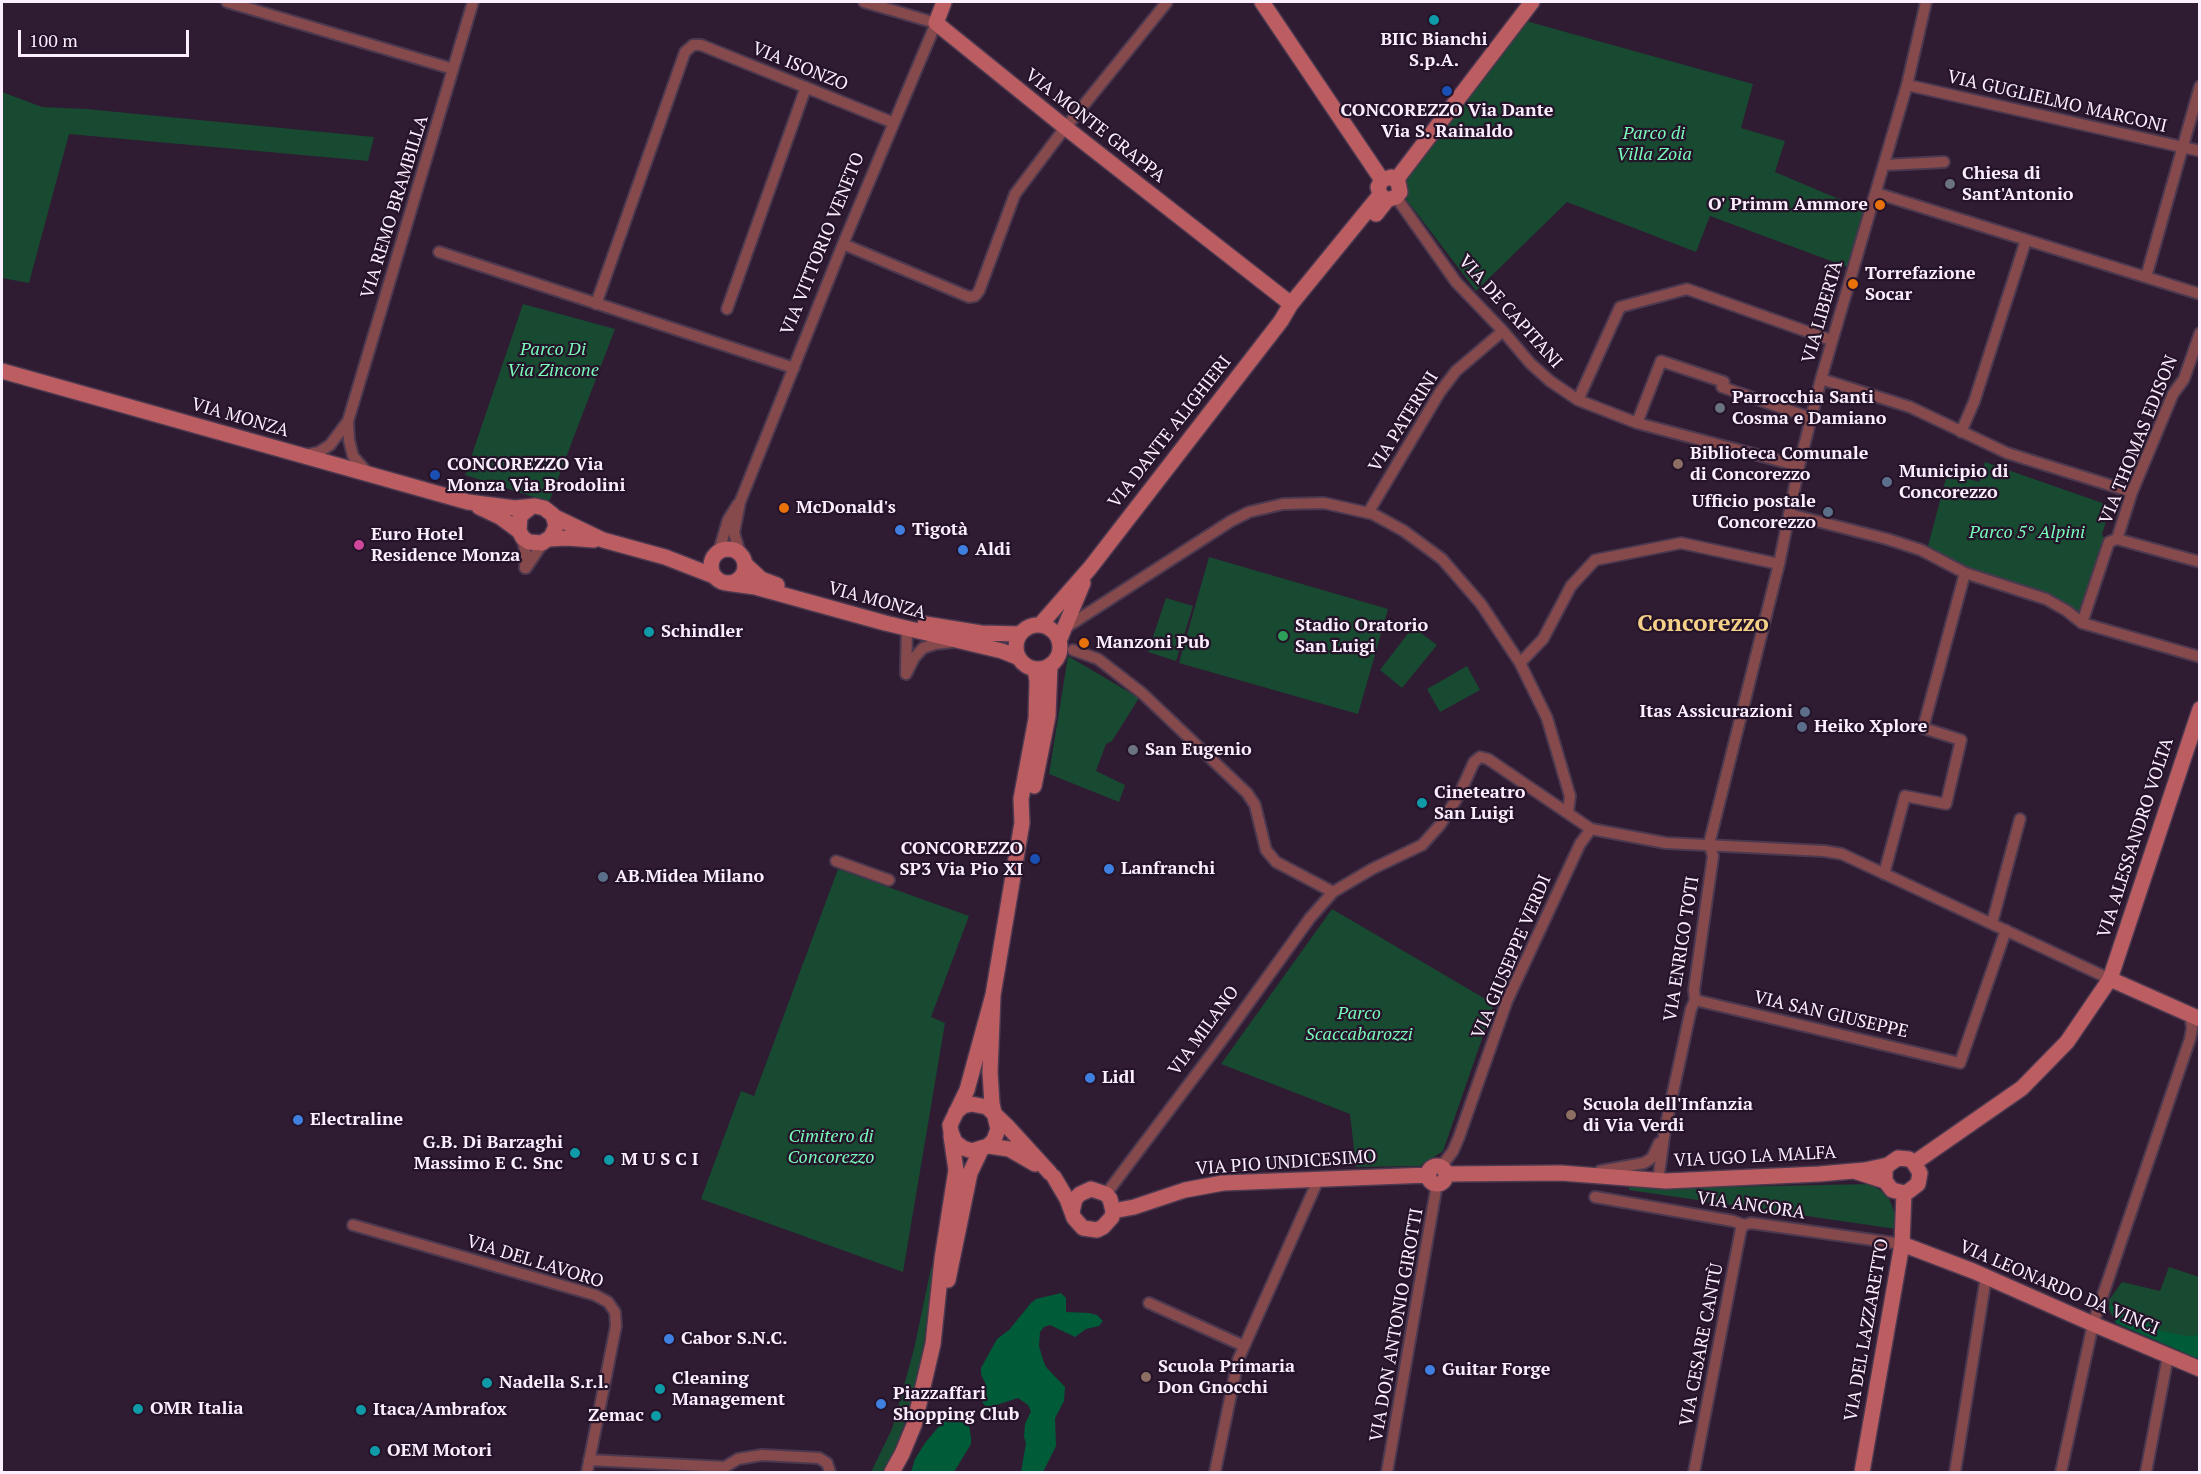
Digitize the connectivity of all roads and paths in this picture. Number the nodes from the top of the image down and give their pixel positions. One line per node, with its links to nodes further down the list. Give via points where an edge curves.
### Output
1 (228, 2): 10 (street)
2 (473, 2): 10 (street, VIA REMO BRAMBILLA)
3 (864, 2): 9 (street, VIA MONTE GRAPPA)
4 (944, 2): 9 (main road, VIA VITTORIO VENETO)
5 (1167, 2): 15 (street)
6 (1262, 2): 20 (main road)
7 (1532, 2): 20 (main road)
8 (1926, 2): 11 (street, VIA LIBERTÀ)
9 (936, 22): 14 (street, VIA VITTORIO VENETO); 15 (main road, VIA MONTE GRAPPA)
10 (453, 69): 40 (street, VIA REMO BRAMBILLA)
11 (1907, 85): 16 (street, VIA GUGLIELMO MARCONI); 19 (street, VIA LIBERTÀ)
12 (2199, 86): 16 (street)
13 (806, 87): 14 (street, VIA ISONZO); 28 (street, VIA ISONZO, via 701,45 693,45 685,52); 30 (street)
14 (894, 123): 24 (street, VIA VITTORIO VENETO)
15 (1066, 128): 24 (street, via 1016,194 975,296 969,297); 29 (main road, VIA MONTE GRAPPA)
16 (2183, 147): 17 (street, VIA GUGLIELMO MARCONI); 26 (street)
17 (2199, 151)
18 (1944, 162): 19 (street)
19 (1884, 165): 21 (street, VIA LIBERTÀ)
20 (1389, 180): 22 (main road, via 1378,187)
21 (1876, 193): 23 (street); 34 (street, VIA LIBERTÀ)
22 (1388, 197): 29 (main road, VIA DANTE ALIGHIERI); 31 (main road, VIA DANTE ALIGHIERI, via 1299,310); 32 (street, VIA DE CAPITANI, via 1456,282)
23 (2026, 240): 26 (street); 42 (street)
24 (843, 244): 35 (street, VIA VITTORIO VENETO)
25 (439, 252): 28 (street)
26 (2146, 277): 27 (street)
27 (2199, 294)
28 (596, 304): 35 (street)
29 (1291, 304): 31 (main road, VIA DANTE ALIGHIERI)
30 (727, 309)
31 (1281, 321): 62 (main road, VIA DANTE ALIGHIERI)
32 (1503, 331): 38 (street, VIA DE CAPITANI, via 1543,375); 50 (street, VIA PATERINI, via 1456,371 1440,392)
33 (2199, 333): 46 (street, VIA THOMAS EDISON, via 2184,379 2173,394)
34 (1831, 340): 37 (street, VIA LIBERTÀ); 38 (street, via 1687,289 1620,307)
35 (794, 368): 48 (street, VIA VITTORIO VENETO)
36 (2, 371): 43 (main road, VIA MONZA)
37 (1821, 379): 39 (street, VIA LIBERTÀ); 42 (street, via 1910,408)
38 (1578, 400): 41 (street, VIA DE CAPITANI)
39 (1811, 417): 41 (street, via 1661,362); 44 (street, VIA LIBERTÀ)
40 (348, 421): 43 (street, VIA REMO BRAMBILLA, via 330,445); 45 (street, VIA REMO BRAMBILLA, via 353,456)
41 (1637, 423): 44 (street, VIA DE CAPITANI)
42 (1961, 432): 46 (street, via 2007,453)
43 (302, 456): 45 (main road, VIA MONZA)
44 (1799, 466): 51 (street, VIA LIBERTÀ)
45 (370, 476): 47 (main road, VIA MONZA)
46 (2132, 492): 54 (street, VIA THOMAS EDISON)
47 (468, 502): 49 (main road, VIA MONZA); 53 (main road, VIA MONZA)
48 (740, 502): 57 (street, VIA VITTORIO VENETO, via 728,520); 59 (street, VIA VITTORIO VENETO, via 734,533)
49 (531, 507): 52 (main road, via 544,508); 53 (main road, via 520,516)
50 (1368, 513): 69 (street, via 1324,502 1283,504 1249,512); 74 (street, via 1404,531 1442,559 1481,604)
51 (1789, 514): 61 (street, VIA LIBERTÀ); 63 (street, via 1921,550)
52 (553, 516): 55 (main road, VIA MONZA); 56 (main road, via 555,528)
53 (520, 533): 56 (main road, via 532,543); 56 (street, via 525,568)
54 (2117, 538): 60 (street); 65 (street, VIA THOMAS EDISON, via 2109,542)
55 (603, 540): 56 (main road, VIA MONZA); 58 (main road, VIA MONZA)
56 (546, 541)
57 (718, 552): 58 (main road, VIA MONZA, via 689,558); 59 (main road, via 730,549); 64 (main road, via 710,564)
58 (665, 557): 64 (main road, VIA MONZA)
59 (742, 559): 64 (main road, via 741,578 736,582); 68 (main road, VIA MONZA, via 766,582 905,620 981,633)
60 (2199, 562)
61 (1779, 564): 74 (street, via 1681,543 1596,560 1571,586 1543,639); 82 (street, VIA LIBERTÀ)
62 (1090, 568): 66 (main road, VIA DANTE ALIGHIERI); 69 (main road, VIA DANTE ALIGHIERI)
63 (1965, 573): 65 (street, via 2046,600); 84 (street, via 1923,728 1961,740 1946,804 1905,796)
64 (720, 580): 67 (main road, VIA MONZA)
65 (2082, 623): 73 (street)
66 (1040, 625): 68 (main road, via 1028,627); 69 (main road)
67 (907, 629): 70 (main road, VIA MONZA); 70 (street, via 906,674 923,648)
68 (1020, 634): 72 (main road)
69 (1060, 635): 75 (main road, via 1059,654)
70 (957, 641): 72 (main road, VIA MONZA)
71 (1073, 650): 86 (street, via 1098,659 1142,693 1247,793 1255,805 1266,850 1276,862)
72 (1017, 657): 76 (main road)
73 (2199, 657)
74 (1520, 663): 78 (street, via 1547,718 1570,796)
75 (1050, 665): 76 (main road); 80 (main road, via 1048,716 1031,801)
76 (1035, 669): 80 (main road, via 1036,719 1022,799)
77 (2199, 709): 89 (main road, VIA ALESSANDRO VOLTA)
78 (1568, 813): 81 (street); 86 (street, VIA MILANO, via 1480,757 1460,795 1422,845)
79 (2020, 819): 87 (street)
80 (1022, 823): 90 (main road)
81 (1591, 829): 82 (street, via 1666,843); 104 (street, VIA GIUSEPPE VERDI, via 1580,844 1507,1001 1459,1137)
82 (1709, 844): 84 (street, via 1842,854); 91 (street, VIA ENRICO TOTI, via 1713,856)
83 (836, 861): 85 (street)
84 (1884, 874): 87 (street)
85 (889, 880)
86 (1334, 892): 110 (street, VIA MILANO, via 1310,918)
87 (1992, 923): 88 (street)
88 (2006, 930): 89 (street); 91 (street, VIA SAN GIUSEPPE, via 1960,1063)
89 (2110, 979): 92 (main road); 99 (main road, VIA UGO LA MALFA, via 2067,1042 2022,1088)
90 (993, 995): 94 (main road, via 967,1090); 95 (main road, via 990,1072)
91 (1695, 1000): 96 (street, VIA ENRICO TOTI)
92 (2195, 1017): 93 (street)
93 (2195, 1036): 119 (street)
94 (956, 1112): 95 (main road, via 965,1105 977,1104); 97 (main road)
95 (994, 1115): 98 (main road, via 997,1132); 103 (main road)
96 (1665, 1129): 102 (street, VIA ENRICO TOTI, via 1654,1154 1644,1163); 106 (street, VIA ENRICO TOTI)
97 (951, 1131): 98 (main road, via 955,1142 963,1148); 120 (main road, via 956,1170)
98 (985, 1148): 103 (main road, via 1012,1150); 120 (main road, via 970,1173)
99 (1914, 1162): 100 (main road, VIA UGO LA MALFA, via 1898,1158); 109 (main road, via 1920,1173 1918,1184)
100 (1888, 1165): 101 (main road, VIA UGO LA MALFA); 107 (main road)
101 (1854, 1171): 106 (main road, VIA UGO LA MALFA); 107 (main road, VIA UGO LA MALFA)
102 (1578, 1174): 104 (main road, VIA PIO UNDICESIMO); 106 (main road, VIA PIO UNDICESIMO)
103 (1052, 1175): 108 (main road); 113 (main road)
104 (1438, 1175): 105 (main road, VIA PIO UNDICESIMO); 130 (street, VIA DON ANTONIO GIROTTI)
105 (1319, 1178): 112 (main road, VIA PIO UNDICESIMO, via 1211,1184); 121 (street)
106 (1658, 1181)
107 (1885, 1181): 109 (main road, VIA UGO LA MALFA, via 1892,1190)
108 (1085, 1190): 110 (main road, via 1096,1189); 113 (main road, via 1075,1199)
109 (1904, 1193): 116 (main road, VIA DEL LAZZARETTO)
110 (1106, 1194): 112 (main road)
111 (1594, 1197): 115 (street, VIA ANCORA)
112 (1113, 1211): 113 (main road, via 1108,1223 1097,1230 1078,1224)
113 (1072, 1212)
114 (352, 1225): 124 (street, VIA DEL LAVORO, via 608,1302 615,1312 616,1326)
115 (1744, 1225): 116 (street, VIA ANCORA); 131 (street, VIA CESARE CANTÙ)
116 (1902, 1244): 117 (main road, VIA LEONARDO DA VINCI); 132 (main road, VIA DEL LAZZARETTO)
117 (1986, 1276): 119 (main road, VIA LEONARDO DA VINCI); 133 (street)
118 (1149, 1303): 121 (street)
119 (2092, 1324): 122 (main road, VIA LEONARDO DA VINCI); 134 (street)
120 (935, 1329): 128 (main road, via 914,1425)
121 (1244, 1346): 129 (street, via 1234,1376)
122 (2168, 1356): 123 (main road, VIA LEONARDO DA VINCI); 135 (street)
123 (2199, 1369)
124 (589, 1460): 125 (street); 126 (street, VIA DEL LAVORO)
125 (728, 1470): 127 (street, via 738,1459 762,1455 819,1458 827,1463)
126 (587, 1473)
127 (830, 1473)
128 (892, 1473)
129 (1215, 1473)
130 (1387, 1473)
131 (1694, 1473)
132 (1862, 1473)
133 (1955, 1473)
134 (2061, 1473)
135 (2146, 1473)

